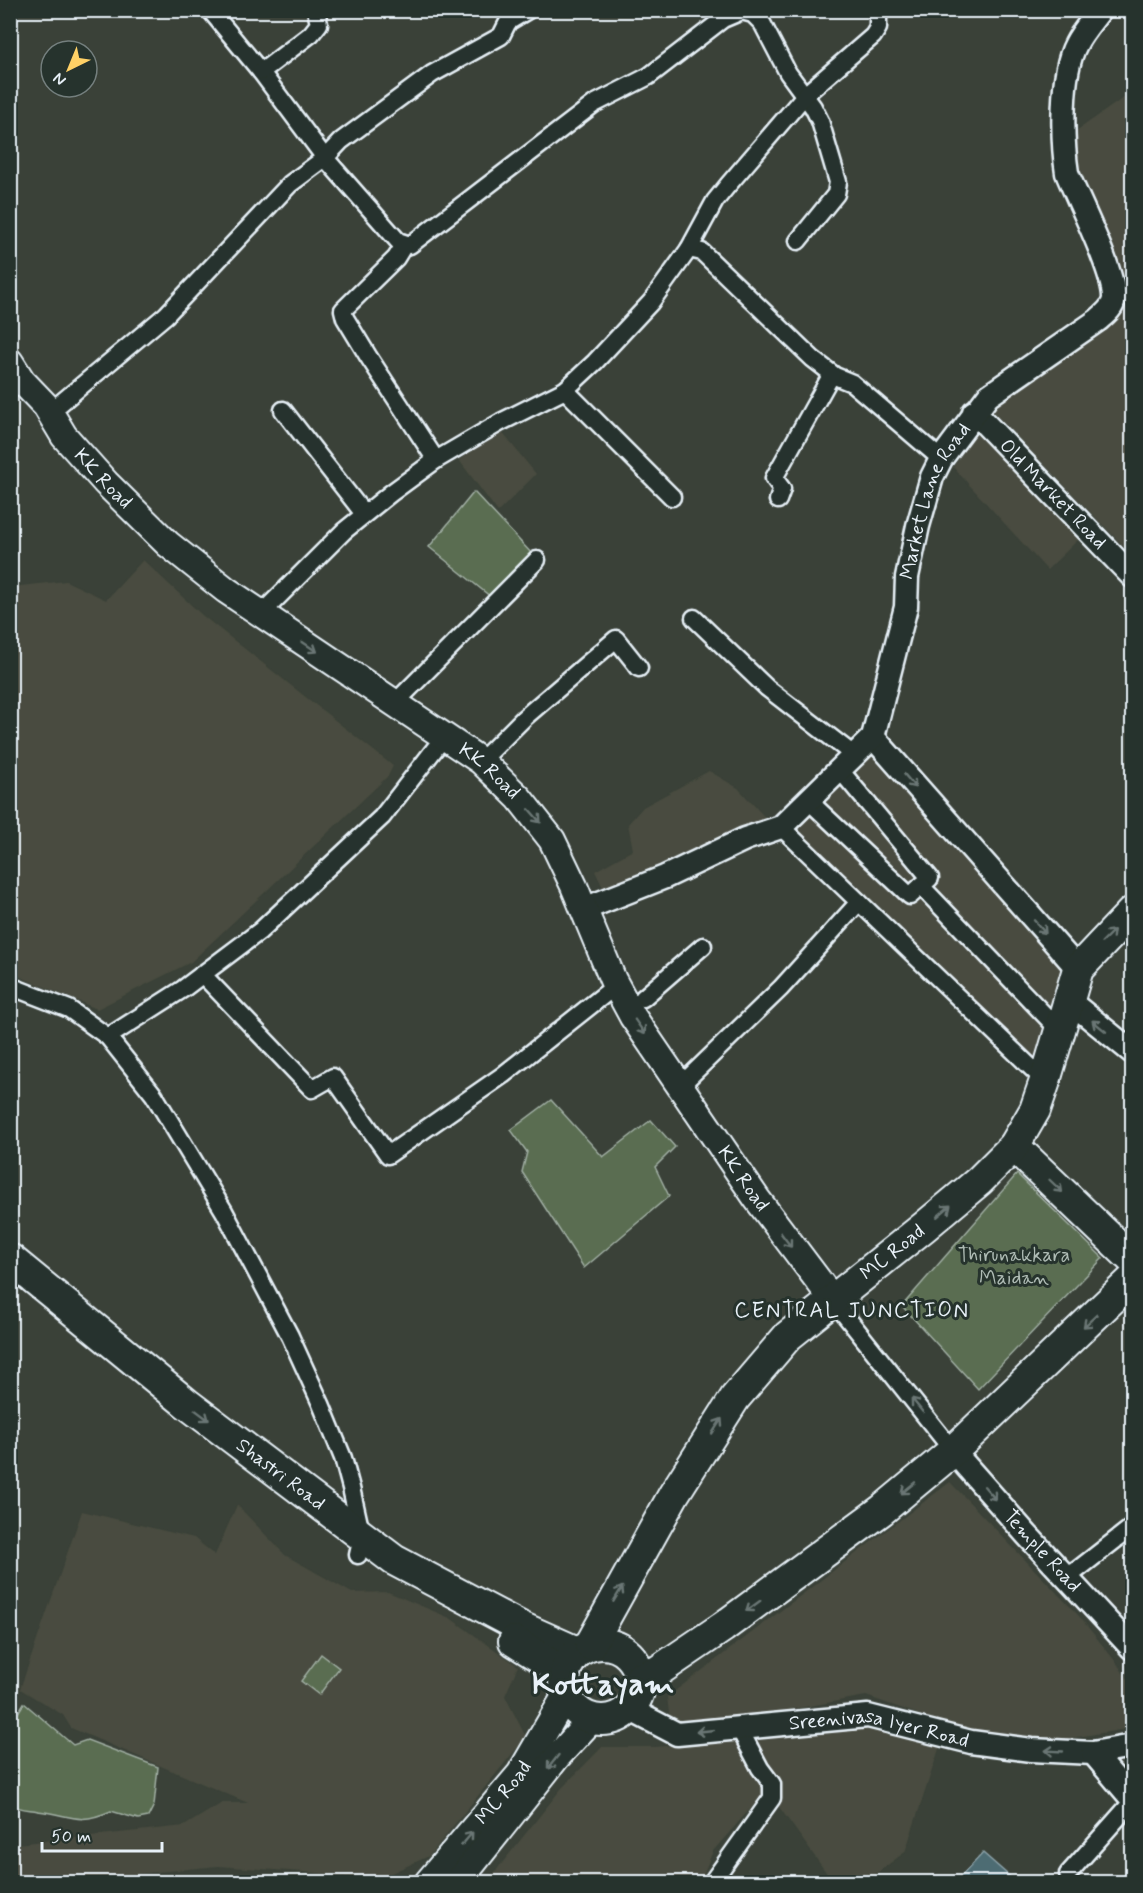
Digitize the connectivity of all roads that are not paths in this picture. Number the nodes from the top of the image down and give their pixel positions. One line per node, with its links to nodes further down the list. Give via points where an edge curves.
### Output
1 (210, 10): 7 (street)
2 (316, 10): 7 (street, via 319,24 311,34)
3 (528, 10): 6 (street)
4 (878, 10): 8 (street, via 878,28 873,36)
5 (1100, 10): 18 (main road, Market Lane Road, via 1072,56 1067,77 1064,155 1067,173 1110,276 1114,300 1098,320 1001,385)
6 (505, 16): 9 (street, via 501,36 432,74 341,141)
7 (261, 72): 9 (street)
8 (806, 94): 10 (street, via 820,121 838,182 836,194); 11 (street, via 788,73 762,23 753,14 742,11 723,19 650,76 594,104 414,243); 12 (street, via 715,201)
9 (325, 158): 11 (street); 17 (street, via 290,183 166,315)
10 (798, 241)
11 (404, 244): 20 (street, via 396,258 343,310)
12 (689, 249): 14 (street, via 702,252); 15 (street, via 651,302)
13 (10, 362): 17 (main road, KK Road)
14 (831, 374): 19 (street, via 852,382); 22 (street, via 774,478 782,489)
15 (564, 390): 20 (street); 21 (street)
16 (283, 410): 23 (street)
17 (50, 412): 26 (main road, KK Road, via 64,436 168,544)
18 (974, 412): 19 (main road, Market Lane Road); 25 (main road, Old Market Road)
19 (941, 459): 31 (main road, Market Lane Road, via 918,525 907,578 906,607)
20 (436, 460): 23 (street)
21 (672, 497)
22 (778, 500)
23 (364, 514): 26 (street)
24 (537, 560): 29 (street)
25 (1132, 576)
26 (261, 614): 29 (main road, KK Road, one-way to 29)
27 (694, 618): 33 (street)
28 (639, 668): 32 (street, via 616,639 525,717)
29 (394, 704): 30 (main road, KK Road)
30 (444, 737): 32 (main road, KK Road); 42 (street, via 373,826 260,931)
31 (873, 737): 33 (main road, Market Lane Road); 41 (main road, one-way to 41)
32 (481, 761): 38 (main road, KK Road, one-way to 38, via 543,825)
33 (847, 763): 34 (main road, Market Lane Road); 36 (street, via 930,878)
34 (808, 801): 35 (main road, Market Lane Road); 36 (street, via 910,896)
35 (781, 827): 37 (street); 38 (main road, Market Lane Road)
36 (921, 886): 47 (street)
37 (860, 902): 50 (street); 51 (street, via 782,988)
38 (584, 909): 51 (main road, KK Road, one-way to 51, via 622,999)
39 (1132, 912): 41 (highway, MC Road, one-way to 39)
40 (703, 946): 45 (street)
41 (1078, 969): 46 (highway, MC Road)
42 (202, 974): 44 (street, via 312,1089 333,1077 388,1155 503,1074); 48 (street, via 147,1014)
43 (10, 986): 48 (street, via 69,1010)
44 (614, 987)
45 (643, 998)
46 (1067, 999): 47 (highway, MC Road); 49 (main road, one-way to 46)
47 (1060, 1031): 50 (highway, MC Road)
48 (108, 1036): 60 (street, via 154,1095 224,1210 290,1336 343,1458)
49 (1132, 1052)
50 (1045, 1081): 52 (highway, MC Road, via 1035,1110)
51 (681, 1084): 57 (main road, KK Road, one-way to 57, via 764,1209)
52 (1014, 1146): 54 (highway, one-way to 54); 57 (highway, MC Road, one-way to 52, via 943,1212)
53 (10, 1259): 60 (highway, Shastri Road, one-way to 60)
54 (1132, 1259)
55 (1132, 1280): 58 (highway, one-way to 58)
56 (10, 1281): 60 (highway, Shastri Road, via 208,1445)
57 (833, 1300): 58 (street, one-way to 57); 63 (highway, MC Road, one-way to 57, via 679,1485 735,1398 788,1336)
58 (953, 1451): 61 (main road, Temple Road, one-way to 61); 64 (highway, one-way to 64, via 859,1527 723,1627 658,1671)
59 (1132, 1527): 61 (street)
60 (360, 1546): 63 (highway, Shastri Road, via 407,1586)
61 (1068, 1577): 62 (main road, Temple Road)
62 (1132, 1648)
63 (574, 1666): 64 (highway, via 607,1644 623,1650 635,1662); 66 (highway, via 576,1709); 72 (main road, MC Road, one-way to 63, via 520,1774)
64 (640, 1678): 65 (highway, via 639,1690)
65 (629, 1709): 66 (highway, via 605,1720); 67 (main road, Sreenivasa Iyer Road, one-way to 65, via 677,1734)
66 (592, 1719): 73 (main road, MC Road, one-way to 73)
67 (739, 1728): 69 (main road, Sreenivasa Iyer Road, one-way to 67, via 971,1742 868,1716); 74 (street, via 772,1784 772,1798)
68 (1132, 1746): 69 (main road, Sreenivasa Iyer Road)
69 (1093, 1753): 70 (main road)
70 (1132, 1801): 71 (street)
71 (1068, 1874)
72 (428, 1882)
73 (458, 1882)
74 (712, 1882)

